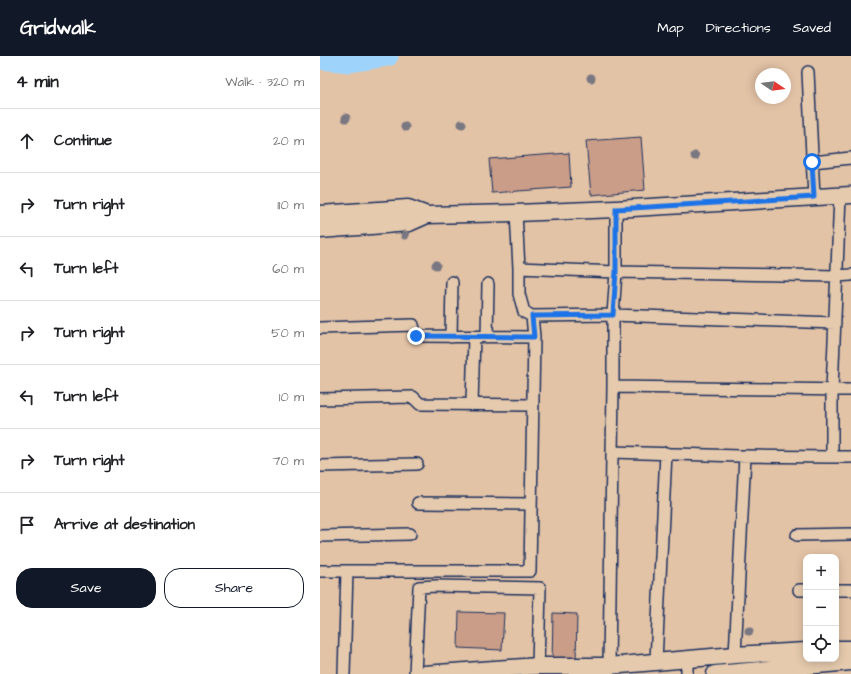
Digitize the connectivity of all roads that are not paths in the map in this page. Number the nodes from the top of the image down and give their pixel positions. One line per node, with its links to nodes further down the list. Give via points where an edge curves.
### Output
1 (808, 72): 3 (street)
2 (851, 158): 3 (street)
3 (812, 162): 5 (street)
4 (845, 195): 5 (street); 14 (street)
5 (814, 197): 6 (street)
6 (616, 209): 7 (street); 12 (street)
7 (516, 213): 9 (street); 11 (street)
8 (320, 214): 9 (street, via 408,208)
9 (427, 215): 10 (street, via 409,223)
10 (320, 230)
11 (519, 268): 12 (street); 18 (street, via 519,294 524,312)
12 (616, 272): 14 (street); 17 (street)
13 (851, 274): 14 (street)
14 (837, 276): 19 (street)
15 (452, 282): 21 (street)
16 (488, 284): 23 (street)
17 (613, 315): 18 (street); 19 (street); 25 (street)
18 (532, 316): 24 (street)
19 (835, 323): 26 (street)
20 (320, 328): 21 (street, via 413,325 416,336)
21 (451, 336): 22 (street)
22 (474, 337): 23 (street); 29 (street)
23 (488, 337): 24 (street)
24 (534, 337): 30 (street)
25 (613, 387): 26 (street); 31 (street)
26 (832, 390): 27 (street); 35 (street)
27 (851, 390)
28 (320, 399): 29 (street, via 413,397 420,404)
29 (472, 404): 30 (street)
30 (533, 405): 39 (street)
31 (612, 452): 32 (street); 55 (street)
32 (666, 453): 33 (street); 52 (street)
33 (745, 456): 35 (street); 51 (street)
34 (851, 457): 35 (street)
35 (832, 458)
36 (417, 464): 37 (street)
37 (320, 466)
38 (418, 503): 39 (street)
39 (532, 504): 45 (street, via 530,571)
40 (410, 534): 43 (street)
41 (851, 534): 42 (street)
42 (797, 535)
43 (320, 536)
44 (320, 571): 45 (street)
45 (347, 571): 58 (street)
46 (839, 590): 47 (street)
47 (851, 590)
48 (851, 649): 49 (street)
49 (839, 650)
50 (803, 651): 51 (street)
51 (735, 655): 56 (street)
52 (656, 661): 55 (street); 56 (street)
53 (851, 662): 61 (street)
54 (538, 666): 55 (street); 57 (street); 59 (street, via 540,588 419,587)
55 (609, 666)
56 (687, 667)
57 (495, 672): 60 (street)
58 (344, 674)
59 (415, 674)
60 (424, 674)
61 (715, 674)

